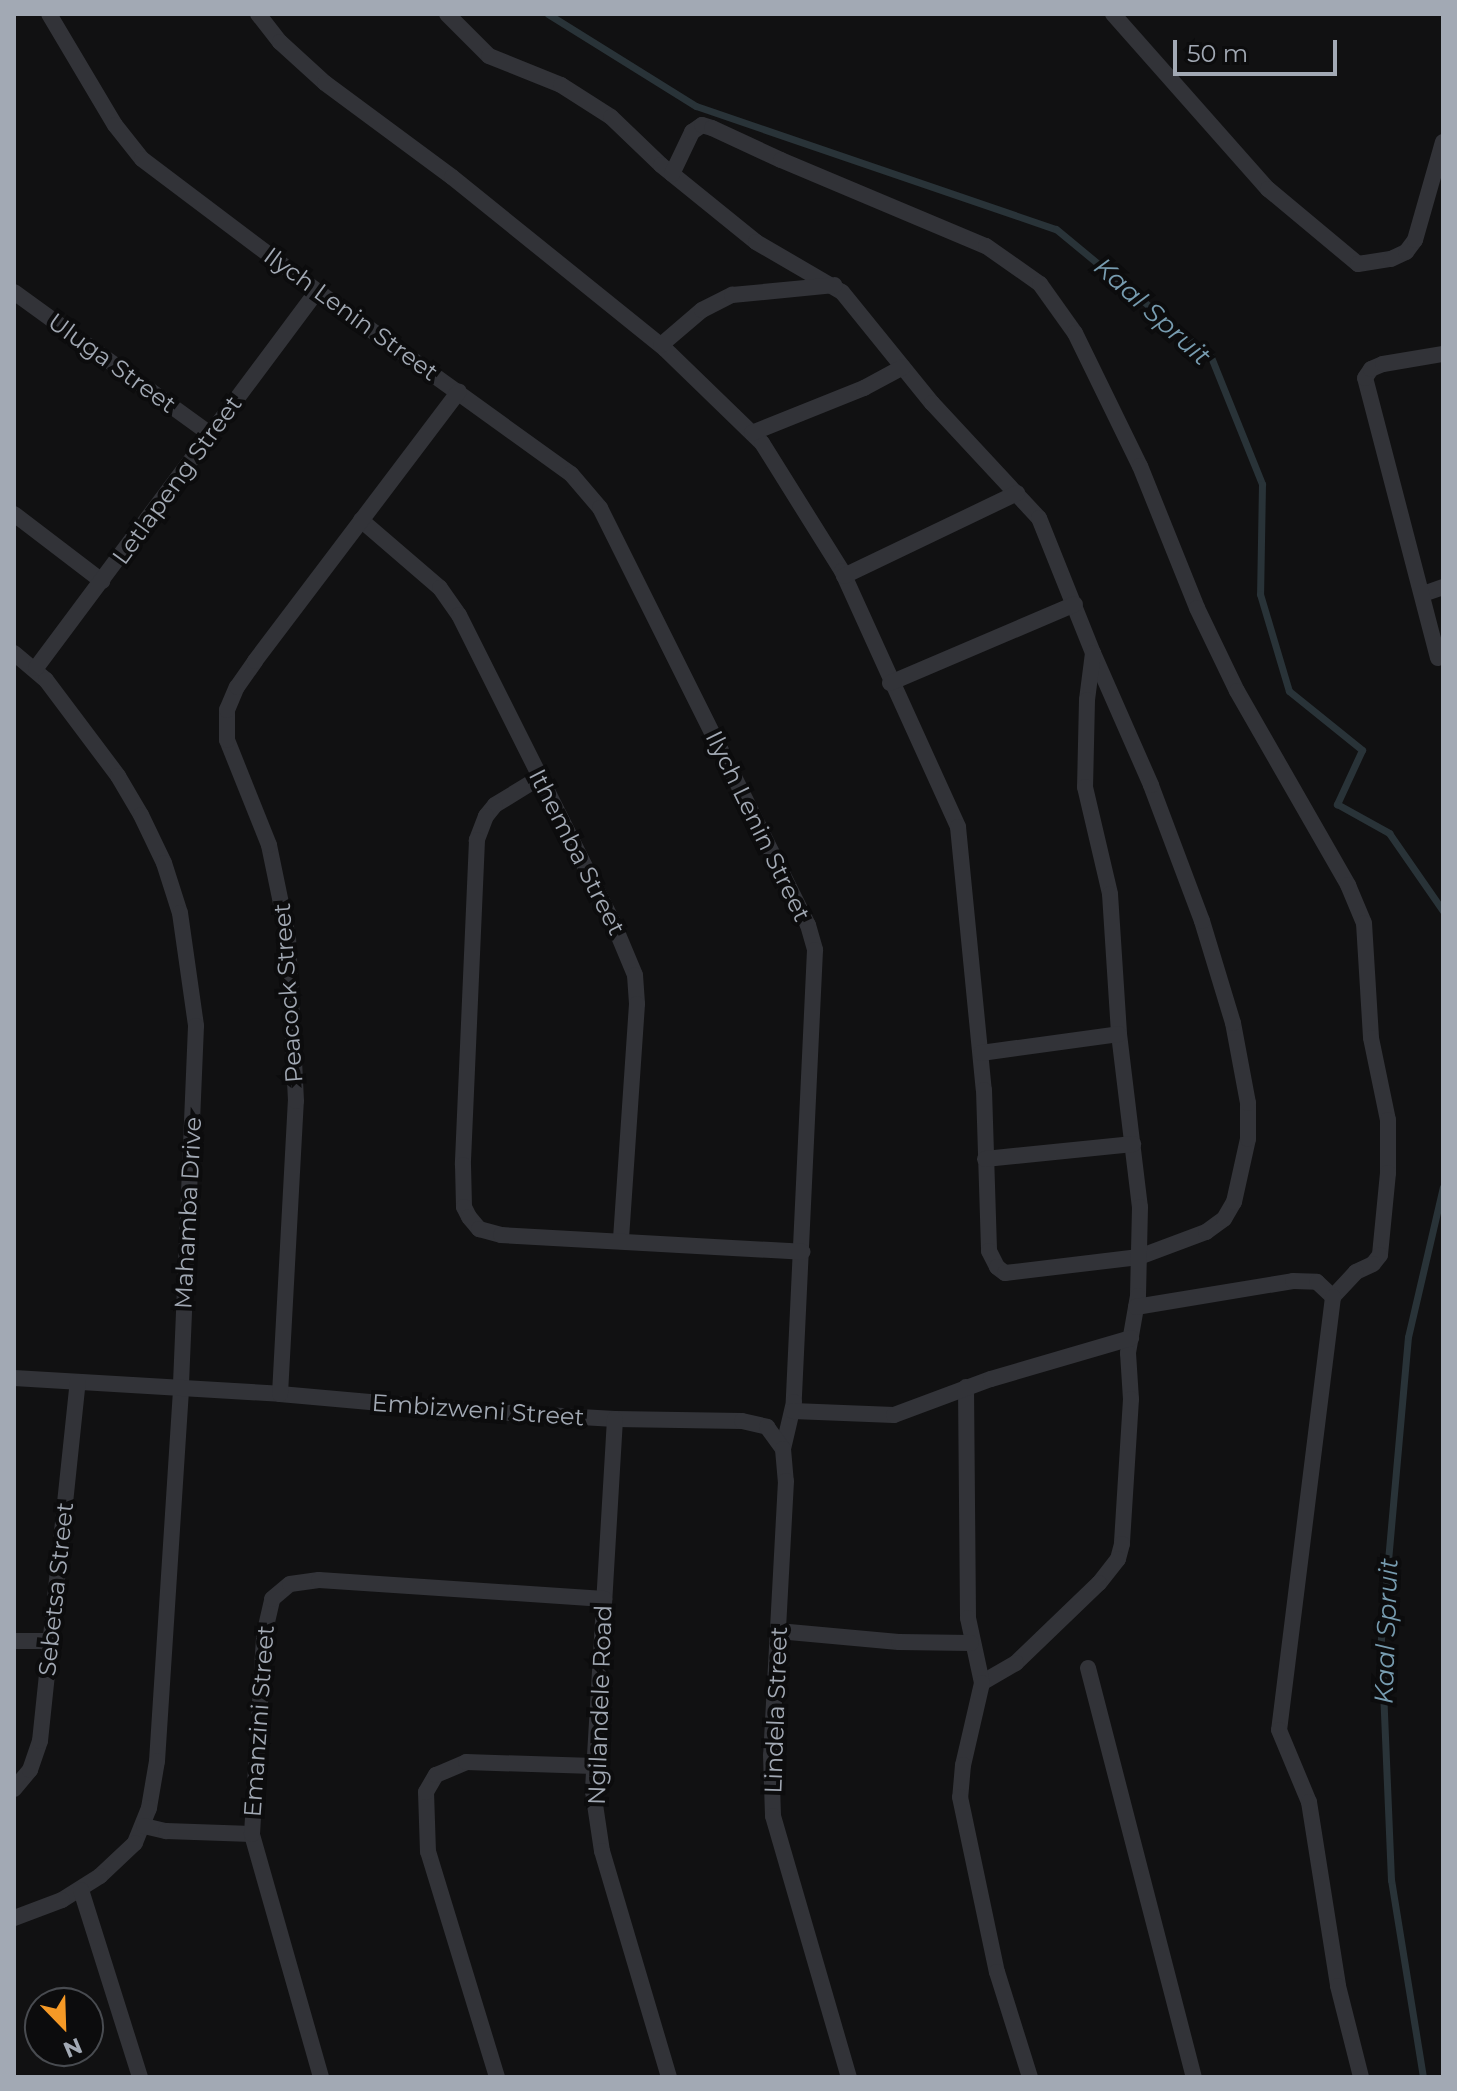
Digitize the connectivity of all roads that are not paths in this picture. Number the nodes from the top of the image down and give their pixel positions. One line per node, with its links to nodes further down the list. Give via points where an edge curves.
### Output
1 (49, 14): 8 (street, Ilych Lenin Street, via 115,125 142,159)
2 (258, 14): 10 (street, via 325,83)
3 (447, 14): 6 (street, via 489,56 561,85 611,117)
4 (1113, 14): 5 (street, via 1268,189 1358,264 1391,259 1415,240)
5 (1443, 142)
6 (672, 174): 7 (street, via 756,242); 37 (street, via 692,132 702,125 712,128 986,246 1040,284 1075,333 1140,466 1237,691 1348,885 1364,923 1371,1038 1388,1120 1388,1173 1380,1255)
7 (835, 285): 10 (street, via 732,295 702,310); 12 (street)
8 (317, 291): 13 (street, Ilych Lenin Street); 15 (street, Letlapeng Street)
9 (14, 292): 15 (street, Uluga Street)
10 (661, 345): 14 (street)
11 (1443, 354): 22 (street, via 1383,364 1365,378)
12 (903, 367): 14 (street); 16 (street)
13 (459, 391): 18 (street, Peacock Street); 35 (street, Ilych Lenin Street, via 593,496 808,925 816,964)
14 (752, 433): 19 (street)
15 (210, 434): 20 (street, Letlapeng Street)
16 (1017, 493): 19 (street); 23 (street, via 1042,524)
17 (14, 514): 20 (street)
18 (361, 520): 29 (street, Ithemba Street, via 450,601); 44 (street, Peacock Street, via 237,687 226,722 229,747 269,845 288,937 296,1101)
19 (844, 576): 28 (street)
20 (102, 581): 27 (street, Letlapeng Street)
21 (1443, 587): 22 (street)
22 (1423, 594): 26 (street)
23 (1075, 604): 25 (street); 28 (street)
24 (14, 653): 27 (street, Mahamba Drive)
25 (1093, 653): 30 (street, via 1085,787 1110,894); 36 (street, via 1195,900 1233,1023 1248,1103 1248,1139 1227,1215 1206,1232)
26 (1438, 658)
27 (36, 668): 43 (street, Mahamba Drive, via 135,804 164,863 185,935 196,1026)
28 (890, 683): 31 (street, via 958,827)
29 (539, 778): 34 (street, Ithemba Street, via 612,920 637,982); 34 (street, via 495,805 477,840 464,1207 473,1223 493,1234)
30 (1119, 1034): 31 (street); 32 (street)
31 (981, 1053): 33 (street)
32 (1133, 1144): 33 (street); 36 (street)
33 (985, 1159): 36 (street, via 989,1251 1001,1271)
34 (621, 1240): 35 (street)
35 (803, 1252): 45 (street, Ilych Lenin Street)
36 (1139, 1257): 38 (street)
37 (1333, 1297): 38 (street, via 1317,1282 1293,1281); 69 (street, via 1279,1730 1309,1802 1336,1973)
38 (1136, 1307): 39 (street)
39 (1131, 1338): 42 (street); 55 (street, via 1118,1559 1033,1648)
40 (14, 1378): 41 (street, Embizweni Street)
41 (78, 1382): 43 (street, Embizweni Street); 52 (street, Sebetsa Street)
42 (966, 1387): 45 (street, via 894,1415); 53 (street)
43 (181, 1390): 44 (street, Embizweni Street); 58 (street, Mahamba Drive, via 157,1761)
44 (280, 1394): 46 (street, Embizweni Street)
45 (793, 1411): 48 (street, Ilych Lenin Street)
46 (615, 1419): 47 (street, Embizweni Street, via 742,1421); 49 (street, Ngilandele Road)
47 (773, 1432): 48 (street, Lindela Street)
48 (783, 1449): 50 (street, Lindela Street)
49 (604, 1599): 56 (street, Ngilandele Road); 59 (street, Emanzini Street, via 319,1580 283,1588 266,1616)
50 (778, 1631): 53 (street); 66 (street, Lindela Street, via 773,1816)
51 (14, 1641): 52 (street)
52 (50, 1641): 57 (street, Sebetsa Street, via 40,1741 30,1770)
53 (971, 1643): 55 (street)
54 (1088, 1668): 68 (street)
55 (982, 1683): 67 (street, via 960,1797 997,1972)
56 (594, 1766): 64 (street, via 466,1762 436,1775 426,1792 428,1852); 65 (street, Ngilandele Road, via 602,1851)
57 (14, 1789)
58 (144, 1826): 59 (street); 60 (street, Mahamba Drive, via 119,1860)
59 (252, 1834): 63 (street, Emanzini Street)
60 (81, 1890): 61 (street, Mahamba Drive); 62 (street)
61 (14, 1918)
62 (140, 2077)
63 (321, 2077)
64 (497, 2077)
65 (669, 2077)
66 (849, 2077)
67 (1030, 2077)
68 (1194, 2077)
69 (1361, 2077)

